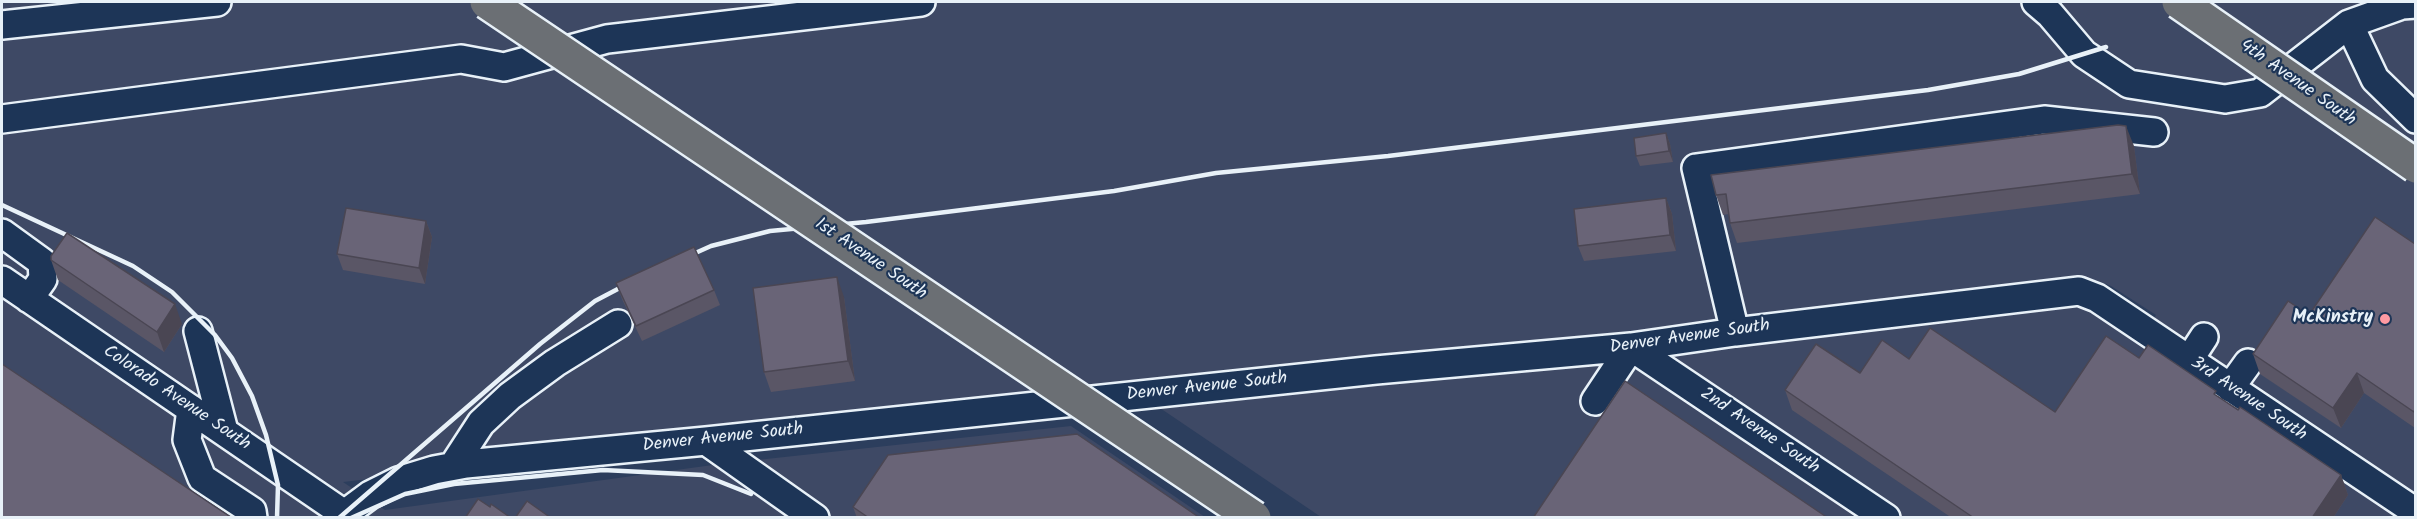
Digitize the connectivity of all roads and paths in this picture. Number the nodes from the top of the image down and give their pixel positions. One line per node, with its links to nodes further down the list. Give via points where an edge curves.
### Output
1 (217, 2): 8 (street)
2 (487, 2): 35 (main road, 1st Avenue South, bridge)
3 (921, 2): 9 (street, via 607,39 504,67 461,59)
4 (2036, 2): 7 (street, via 2084,54 2129,84 2225,99 2260,93)
5 (2179, 2): 12 (main road, 4th Avenue South, bridge)
6 (2413, 3): 7 (street)
7 (2349, 24): 10 (street, via 2375,80)
8 (2, 25)
9 (2, 119)
10 (2415, 119)
11 (2154, 132): 19 (street, via 2044,120 1696,168)
12 (2415, 166)
13 (2, 233): 16 (street, via 42,262 43,279)
14 (2, 280): 16 (street, Colorado Avenue South)
15 (2079, 291): 19 (street, Denver Avenue South); 22 (street, 3rd Avenue South, via 2097,298)
16 (29, 299): 26 (street, Colorado Avenue South)
17 (618, 324): 29 (street, via 510,396 481,423)
18 (198, 331): 27 (street)
19 (1735, 332): 21 (street, Denver Avenue South)
20 (2204, 337): 22 (street)
21 (1631, 347): 25 (street); 28 (street, Denver Avenue South, via 1365,371); 36 (street, 2nd Avenue South)
22 (2189, 360): 24 (street, 3rd Avenue South)
23 (2248, 363): 24 (street)
24 (2230, 388): 30 (street, 3rd Avenue South)
25 (1595, 401)
26 (191, 409): 27 (street, Colorado Avenue South); 33 (street, via 187,440 202,478 252,512)
27 (224, 431): 32 (street, Colorado Avenue South)
28 (706, 441): 29 (street, Denver Avenue South); 34 (street)
29 (453, 466): 32 (street, Denver Avenue South, via 398,481 370,495)
30 (2386, 507): 31 (street, 3rd Avenue South)
31 (2415, 512)
32 (344, 516)
33 (253, 518)
34 (815, 518)
35 (1254, 518)
36 (1886, 518)

